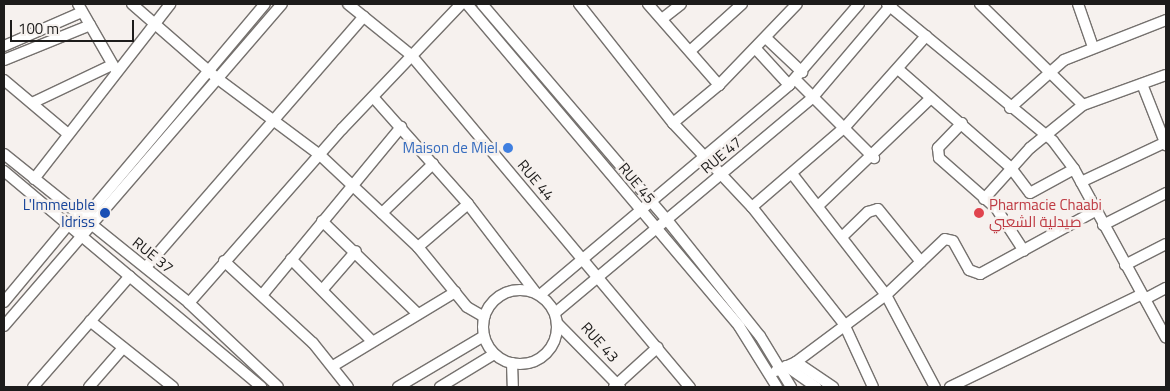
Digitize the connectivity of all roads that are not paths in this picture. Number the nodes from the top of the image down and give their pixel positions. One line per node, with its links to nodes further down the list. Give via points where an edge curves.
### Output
1 (132, 4): 22 (street)
2 (170, 4): 22 (street)
3 (265, 4): 37 (street)
4 (282, 4): 39 (street)
5 (348, 4): 19 (street, RUE 44)
6 (461, 4): 32 (street)
7 (466, 4): 77 (street, RUE 45)
8 (482, 4): 73 (street, RUE 45)
9 (579, 4): 51 (street)
10 (648, 4): 20 (street)
11 (682, 4): 20 (street)
12 (742, 4): 31 (street)
13 (798, 4): 26 (street)
14 (858, 4): 40 (street, RUE 47)
15 (980, 4): 36 (street)
16 (1079, 4): 29 (street)
17 (890, 5): 25 (street); 45 (street, RUE 47)
18 (80, 8): 23 (street); 24 (street)
19 (364, 16): 32 (street, RUE 44); 50 (street)
20 (662, 19): 31 (street)
21 (1166, 20): 29 (street)
22 (153, 24): 34 (street); 37 (street)
23 (90, 25): 28 (street); 34 (street)
24 (34, 34): 27 (street); 28 (street)
25 (926, 36): 35 (street); 49 (street)
26 (766, 38): 30 (street); 40 (street)
27 (4, 46)
28 (39, 46): 33 (street)
29 (1093, 47): 36 (street)
30 (756, 48): 40 (street); 43 (street)
31 (690, 51): 43 (street)
32 (411, 55): 44 (street); 93 (street, RUE 44)
33 (4, 60)
34 (114, 68): 47 (street); 55 (street)
35 (898, 69): 46 (street); 54 (street)
36 (1050, 69): 48 (street); 49 (street)
37 (209, 71): 39 (street); 81 (street)
38 (1166, 75): 42 (street)
39 (218, 79): 50 (street); 81 (street)
40 (795, 79): 45 (street); 60 (street, RUE 47)
41 (4, 80): 47 (street)
42 (1142, 84): 48 (street); 57 (street)
43 (719, 85): 51 (street)
44 (373, 97): 53 (street); 59 (street)
45 (813, 97): 54 (street); 66 (street, RUE 47)
46 (931, 98): 52 (street); 61 (street)
47 (32, 103): 55 (street)
48 (1083, 105): 56 (street)
49 (1010, 108): 56 (street)
50 (275, 122): 59 (street); 97 (street)
51 (673, 123): 60 (street)
52 (962, 124): 63 (street); 72 (street, via 937,154)
53 (400, 127): 62 (street); 70 (street)
54 (845, 127): 61 (street); 67 (street)
55 (67, 133): 68 (street)
56 (1045, 135): 63 (street); 64 (street)
57 (1166, 143): 69 (street)
58 (4, 154): 68 (street, RUE 37)
59 (320, 155): 70 (street); 94 (street)
60 (706, 156): 66 (street); 73 (street, RUE 47)
61 (874, 158): 75 (street)
62 (433, 164): 74 (street); 79 (street)
63 (1011, 168): 64 (street, via 1030,193); 72 (street)
64 (1074, 169): 69 (street)
65 (4, 171): 83 (street, RUE 37)
66 (723, 174): 76 (street); 80 (street, RUE 47)
67 (793, 175): 75 (street); 76 (street)
68 (34, 180): 81 (street, RUE 37)
69 (1081, 182): 78 (street)
70 (353, 184): 79 (street); 82 (street)
71 (1166, 193): 84 (street)
72 (984, 199): 90 (street, via 1002,215)
73 (652, 202): 77 (street, RUE 47); 80 (street, RUE 45)
74 (468, 204): 89 (street); 104 (street)
75 (818, 206): 87 (street)
76 (752, 207): 113 (street)
77 (641, 211): 85 (street, RUE 45); 93 (street, RUE 47)
78 (1095, 211): 84 (street); 90 (street)
79 (382, 213): 89 (street)
80 (667, 220): 85 (street, RUE 47); 124 (street, RUE 45)
81 (86, 222): 83 (street); 86 (street); 97 (street, RUE 37)
82 (322, 222): 91 (street); 92 (street)
83 (70, 224): 86 (street, RUE 37); 107 (street)
84 (1103, 225): 96 (street)
85 (655, 230): 99 (street, RUE 47); 125 (street, RUE 45, via 739,326)
86 (81, 234): 98 (street, RUE 37); 114 (street)
87 (843, 236): 95 (street, via 868,212 878,210); 105 (street)
88 (1166, 244): 96 (street)
89 (418, 247): 102 (street)
90 (1024, 250): 95 (street, via 976,274 948,238)
91 (356, 251): 101 (street); 109 (street)
92 (291, 259): 101 (street); 103 (street)
93 (583, 259): 99 (street, RUE 44); 104 (street, RUE 47)
94 (224, 261): 103 (street); 108 (street)
95 (921, 262): 105 (street)
96 (1125, 264): 106 (street)
97 (146, 267): 108 (street, RUE 37)
98 (130, 276): 112 (street); 130 (street, RUE 37)
99 (599, 276): 111 (street, RUE 47); 118 (street, RUE 44)
100 (1166, 288): 106 (street)
101 (323, 289): 117 (street)
102 (455, 292): 109 (street); 110 (street)
103 (263, 294): 123 (street)
104 (538, 294): 110 (street, via 524,289 504,293 490,305); 111 (street)
105 (886, 295): 113 (street); 142 (street)
106 (1143, 296): 116 (street); 143 (street)
107 (4, 302)
108 (189, 303): 131 (street, RUE 37)
109 (417, 313): 117 (street)
110 (484, 317): 115 (street)
111 (556, 318): 122 (street, via 552,346 545,355 535,361); 127 (street, RUE 43)
112 (90, 321): 119 (street); 128 (street)
113 (844, 324): 121 (street); 141 (street)
114 (4, 326)
115 (484, 336): 120 (street); 133 (street)
116 (1166, 338)
117 (371, 340): 123 (street)
118 (658, 347): 127 (street); 136 (street, RUE 44)
119 (123, 348): 126 (street); 129 (street)
120 (494, 354): 122 (street); 134 (street)
121 (796, 362): 124 (street); 140 (street)
122 (512, 363): 135 (street)
123 (333, 366): 132 (street)
124 (784, 368): 125 (street); 138 (street, RUE 45); 139 (street)
125 (770, 374): 137 (street, RUE 45)
126 (94, 386)
127 (617, 386)
128 (33, 387)
129 (173, 387)
130 (261, 387)
131 (277, 387)
132 (348, 387)
133 (398, 387)
134 (440, 387)
135 (513, 387)
136 (690, 387)
137 (777, 387)
138 (791, 387)
139 (816, 387)
140 (833, 387)
141 (873, 387)
142 (935, 387)
143 (950, 387)

